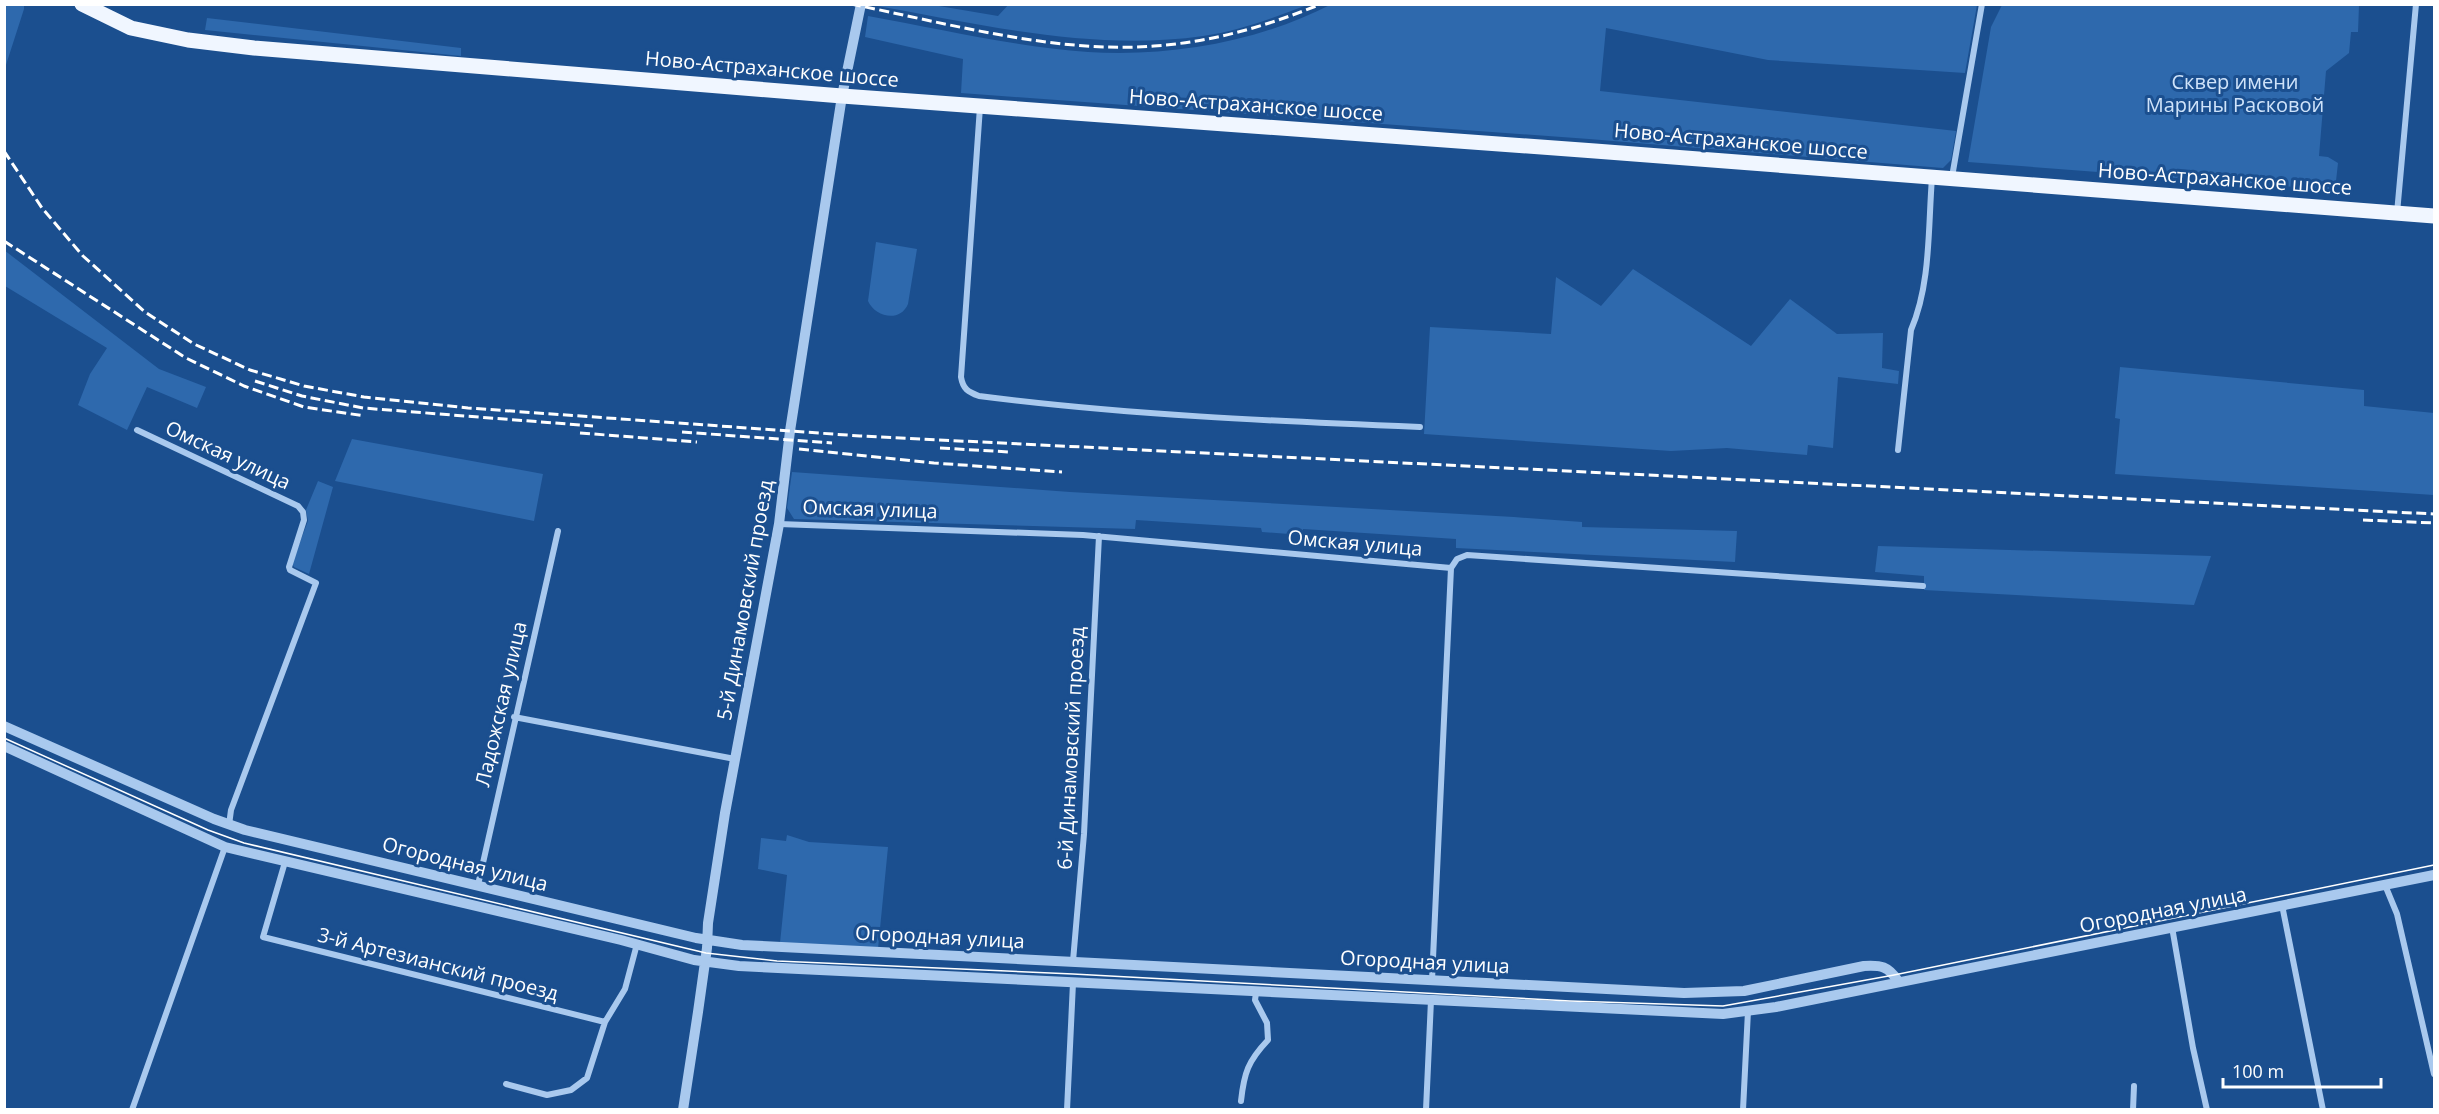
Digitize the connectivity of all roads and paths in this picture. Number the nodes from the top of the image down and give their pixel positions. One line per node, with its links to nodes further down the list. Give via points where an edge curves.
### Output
1 (81, 4): 5 (main road, Ново-Астраханское шоссе, via 131,28 219,44)
2 (861, 4): 5 (street, 5-й Динамовский проезд)
3 (1982, 4): 8 (street)
4 (2416, 4): 9 (street)
5 (842, 96): 6 (main road, Ново-Астраханское шоссе); 14 (street, 5-й Динамовский проезд)
6 (980, 106): 7 (main road, Ново-Астраханское шоссе); 11 (street, via 961,377 967,391 979,396 1082,409)
7 (1932, 177): 8 (main road, Ново-Астраханское шоссе); 13 (street, via 1928,251 1911,330)
8 (1952, 178): 9 (main road, Ново-Астраханское шоссе)
9 (2397, 213): 10 (main road, Ново-Астраханское шоссе)
10 (2434, 216)
11 (1420, 427)
12 (137, 430): 23 (street, Омская улица, via 298,506 303,512 289,567 316,584 231,810)
13 (1898, 450)
14 (779, 524): 16 (street, Омская улица); 22 (street, 5-й Динамовский проезд)
15 (558, 531): 19 (street, Ладожская улица)
16 (1099, 537): 17 (street, Омская улица); 34 (street, 6-й Динамовский проезд, via 1084,834)
17 (1451, 568): 18 (street, via 1457,559 1467,555); 35 (street)
18 (1923, 586)
19 (514, 717): 22 (street); 27 (street, Ладожская улица)
20 (4, 726): 23 (street, Огородная улица)
21 (4, 746): 24 (street, Огородная улица)
22 (736, 759): 31 (street, 5-й Динамовский проезд, via 724,813)
23 (229, 825): 27 (street, Огородная улица)
24 (225, 847): 25 (street, Огородная улица); 46 (street)
25 (285, 862): 32 (street, Огородная улица); 41 (street, 3-й Артезианский проезд, via 263,937)
26 (2434, 875): 28 (street, Огородная улица)
27 (478, 885): 31 (street, Огородная улица)
28 (2385, 885): 29 (street, Огородная улица); 42 (street, via 2397,914)
29 (2282, 904): 30 (street, Огородная улица); 53 (street)
30 (2172, 927): 36 (street, Огородная улица); 52 (street)
31 (707, 940): 33 (street, 5-й Динамовский проезд); 34 (street, Огородная улица, via 770,947)
32 (637, 944): 33 (street, Огородная улица); 41 (street, via 625,989)
33 (705, 961): 37 (street, Огородная улица); 47 (street, 5-й Динамовский проезд)
34 (1073, 961): 35 (street, Огородная улица)
35 (1432, 980): 36 (street, Огородная улица, via 1723,993 1881,965 1891,970)
36 (1898, 981): 40 (street, Огородная улица)
37 (1073, 983): 38 (street, Огородная улица); 48 (street)
38 (1256, 993): 39 (street, Огородная улица); 45 (street, via 1255,1000 1267,1023 1268,1040 1243,1075)
39 (1431, 1000): 40 (street, Огородная улица, via 1723,1014); 49 (street)
40 (1748, 1011): 50 (street)
41 (605, 1022): 43 (street, via 587,1078 571,1090 547,1095)
42 (2434, 1074)
43 (506, 1084)
44 (2134, 1086): 51 (street)
45 (1241, 1101)
46 (132, 1110)
47 (683, 1110)
48 (1067, 1110)
49 (1426, 1110)
50 (1743, 1110)
51 (2133, 1110)
52 (2207, 1110)
53 (2323, 1110)

